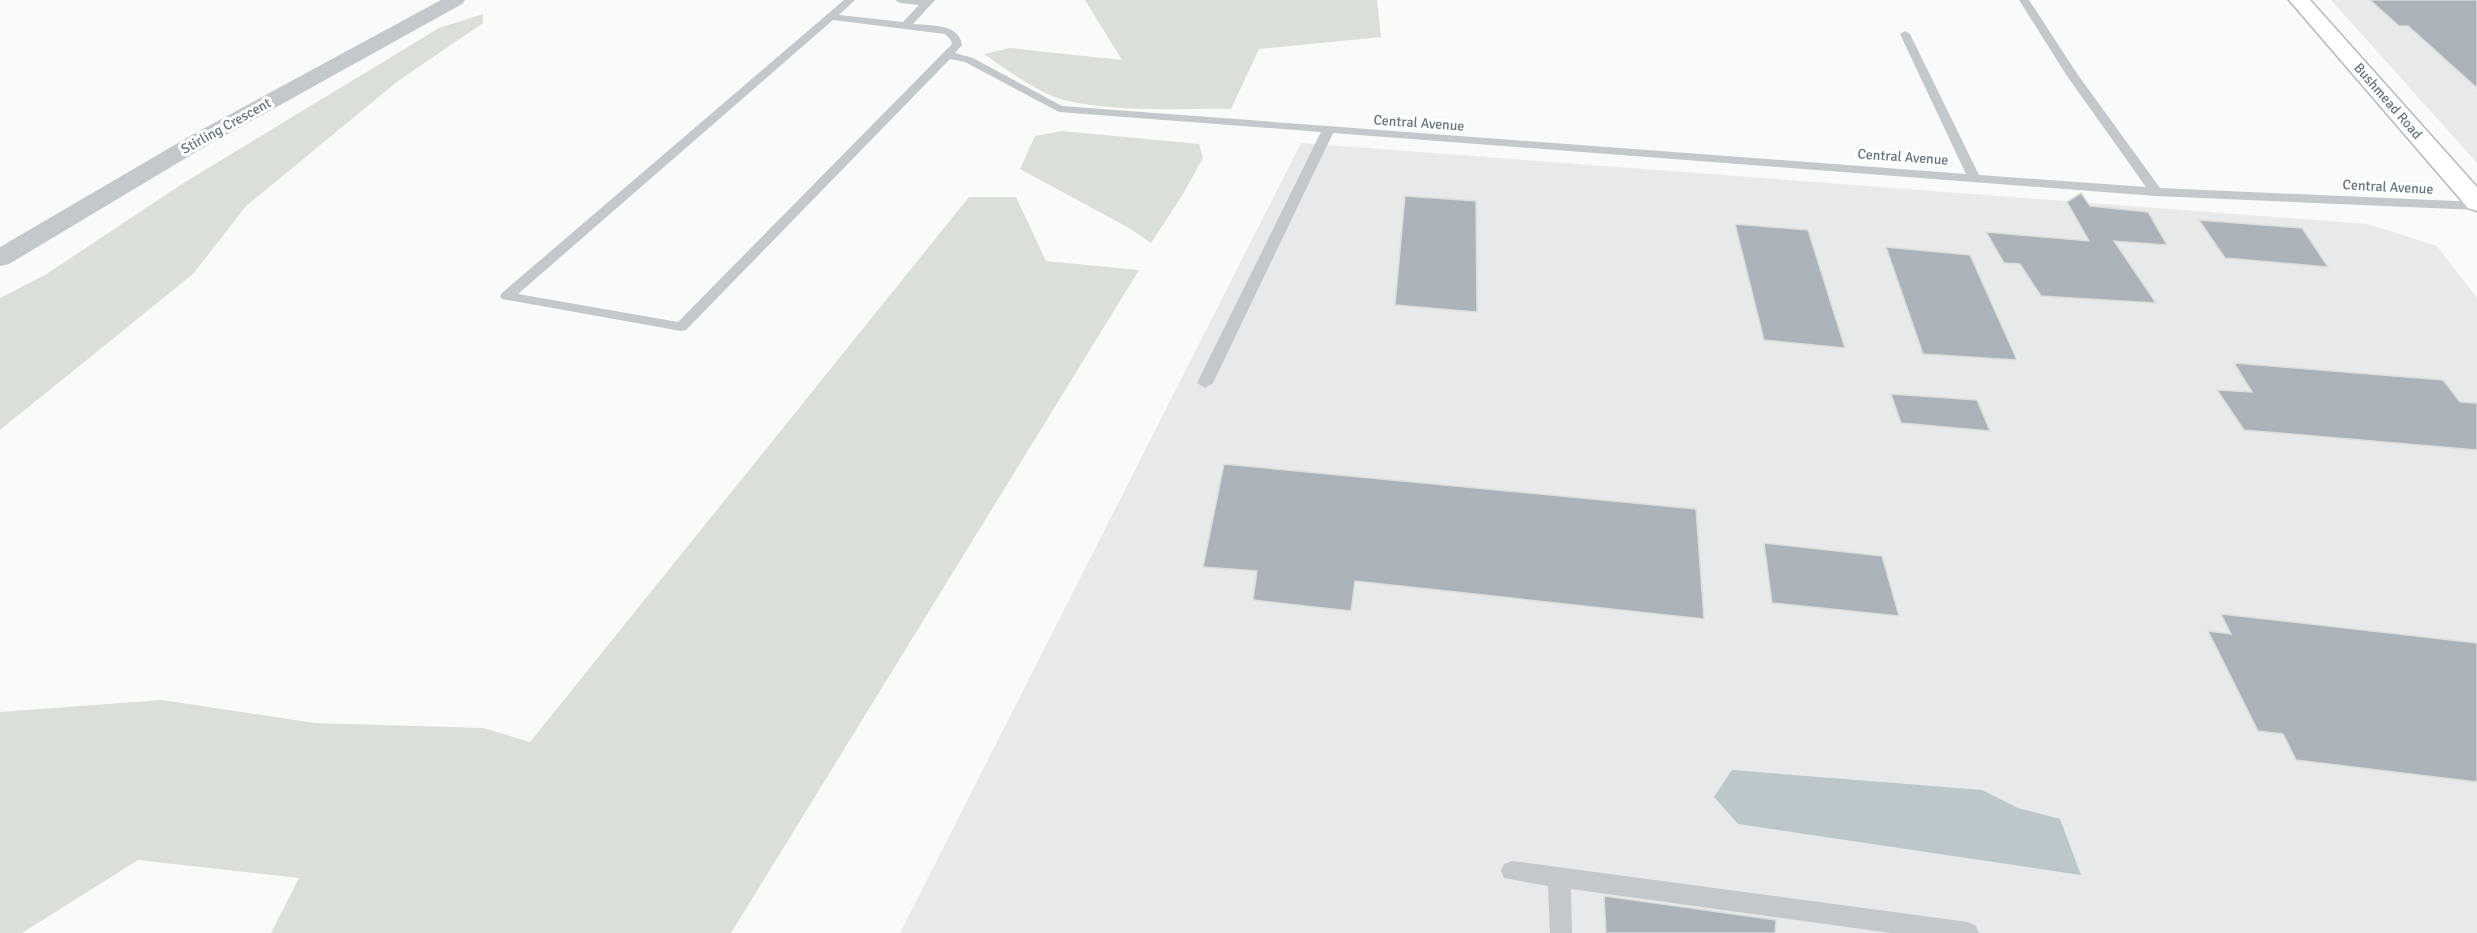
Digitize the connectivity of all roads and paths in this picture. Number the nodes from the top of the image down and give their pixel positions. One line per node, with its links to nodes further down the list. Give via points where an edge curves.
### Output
1 (455, 0): 15 (street, Stirling Crescent, via 198,141)
2 (850, 0): 7 (lane)
3 (900, 0): 6 (lane)
4 (2024, 0): 13 (lane)
5 (2299, 0): 14 (main road, Bushmead Road)
6 (928, 2): 8 (lane)
7 (831, 17): 8 (lane); 10 (lane, via 507,296 681,327)
8 (905, 26): 10 (lane, via 948,31 957,45)
9 (1905, 34): 12 (lane)
10 (948, 55): 11 (lane, Central Avenue, via 969,60 1059,109)
11 (1328, 131): 12 (lane, Central Avenue); 16 (lane)
12 (1974, 177): 13 (lane, Central Avenue)
13 (2156, 192): 14 (lane, Central Avenue)
14 (2477, 204)
15 (0, 258)
16 (1205, 382)
17 (1512, 871): 18 (lane)
18 (1559, 877): 19 (lane); 20 (lane)
19 (1560, 933)
20 (1968, 933)

